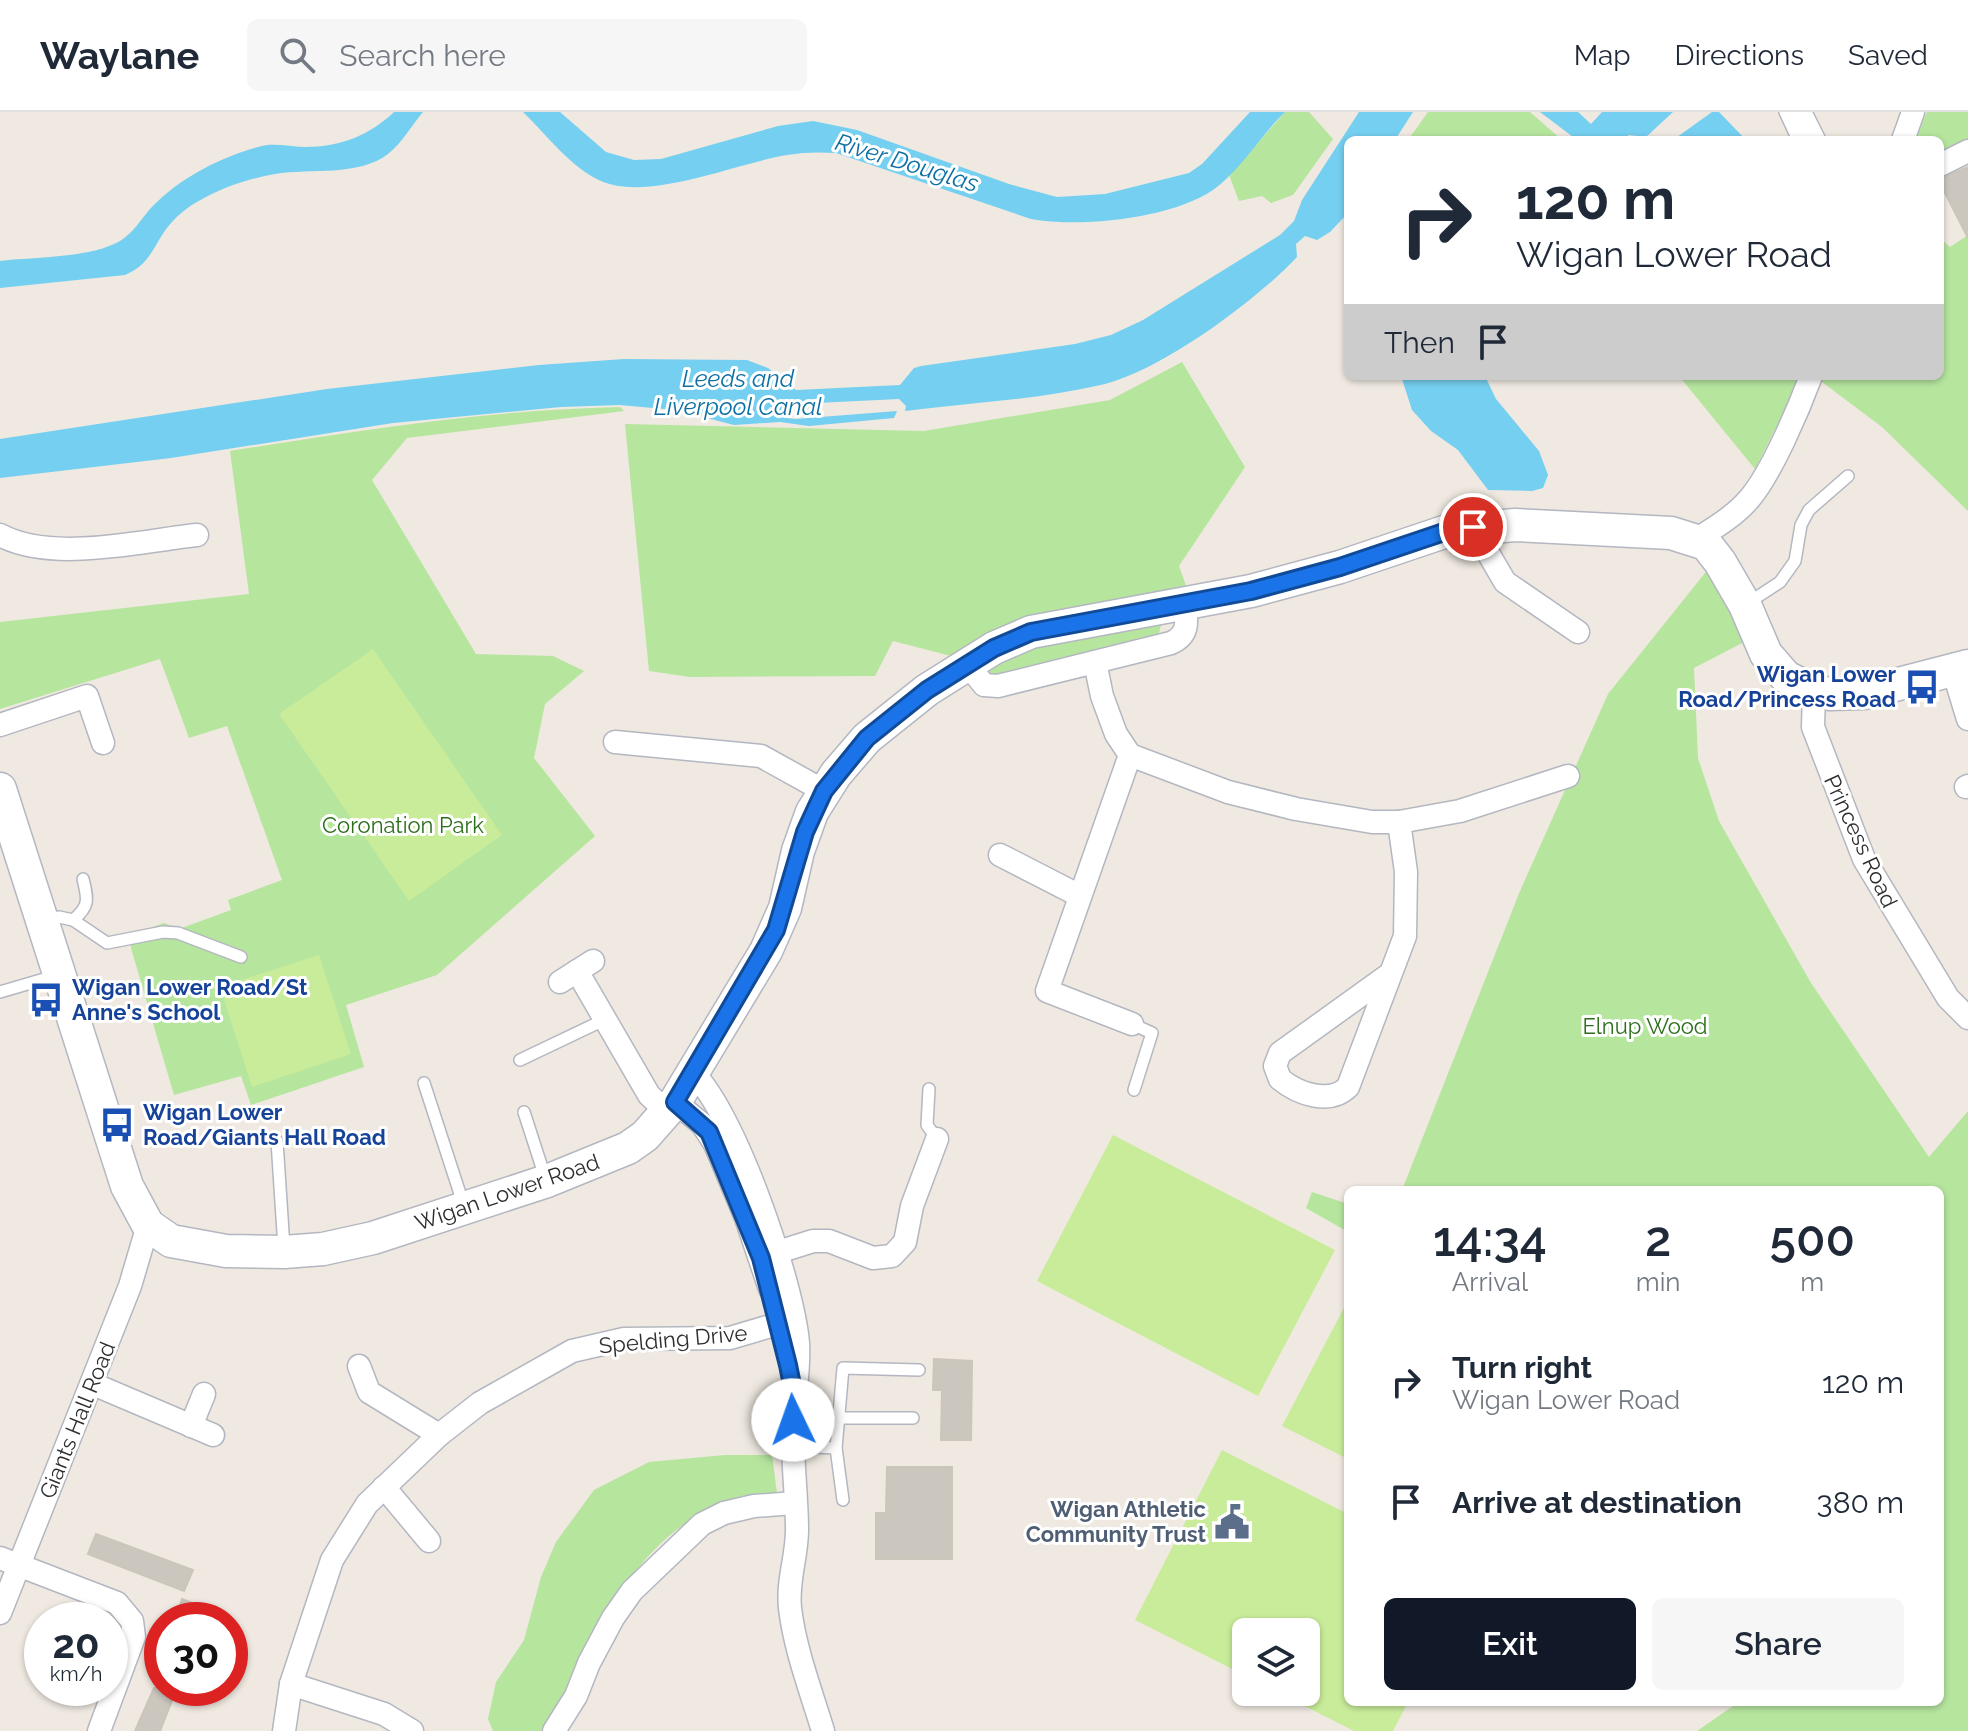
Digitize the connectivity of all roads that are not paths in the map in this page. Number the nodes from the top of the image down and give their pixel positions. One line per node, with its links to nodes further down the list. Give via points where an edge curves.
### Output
1 (1785, 112): 4 (lane)
2 (1800, 112): 5 (street)
3 (1913, 112): 6 (street)
4 (1796, 136)
5 (1812, 136)
6 (1904, 136)
7 (1968, 151): 8 (street)
8 (1944, 163)
9 (1809, 380): 14 (street, via 1753,495)
10 (1848, 476): 16 (lane, via 1809,510 1795,561 1780,582)
11 (1473, 527): 14 (main road, Wigan Lower Road, via 1649,532); 15 (main road, Wigan Lower Road, via 1288,582); 17 (street, via 1505,582)
12 (0, 535): 13 (street, via 28,547 76,548)
13 (197, 535)
14 (1697, 539): 16 (main road, via 1712,551)
15 (1185, 605): 18 (street, via 1187,626 1179,640); 19 (main road, Wigan Lower Road, via 1031,632)
16 (1745, 605): 21 (main road, via 1766,654 1786,677)
17 (1578, 632)
18 (1095, 662): 19 (street, via 991,687); 26 (street, via 1113,726)
19 (967, 664): 29 (main road, Wigan Lower Road, via 867,738)
20 (1961, 668): 21 (main road, via 1864,693); 22 (street)
21 (1814, 691): 41 (street, Princess Road, via 1813,727 1864,859 1948,998)
22 (1968, 719)
23 (0, 725): 24 (street, via 87,696)
24 (103, 743)
25 (624, 749): 29 (street, via 761,756)
26 (1130, 755): 30 (street, via 1228,792 1296,809); 33 (street)
27 (1568, 776): 30 (street, via 1460,811)
28 (0, 789): 34 (main road)
29 (824, 791): 45 (main road, Wigan Lower Road, via 805,832 776,930)
30 (1399, 822): 38 (street, via 1407,914 1405,936)
31 (1000, 855): 33 (street)
32 (83, 879): 35 (lane, via 89,901)
33 (1080, 896): 43 (street, via 1047,991)
34 (41, 919): 35 (lane); 39 (main road)
35 (73, 920): 36 (lane, via 107,943 178,933)
36 (241, 957)
37 (576, 971): 42 (street)
38 (1390, 974): 38 (street, via 1344,1092 1324,1098 1280,1079 1275,1066 1280,1053)
39 (59, 975): 40 (lane); 55 (main road, via 127,1186)
40 (0, 992)
41 (1968, 1018)
42 (606, 1019): 44 (lane); 49 (street, via 649,1095)
43 (1132, 1024): 48 (lane, via 1152,1033)
44 (520, 1060)
45 (694, 1074): 49 (main road, Wigan Lower Road); 57 (street, via 718,1104 730,1131)
46 (424, 1083): 54 (lane)
47 (929, 1089): 51 (lane, via 927,1125)
48 (1134, 1090)
49 (671, 1107): 53 (main road, Wigan Lower Road, via 628,1148); 57 (street, via 709,1132)
50 (524, 1112): 53 (lane)
51 (937, 1139): 57 (street, via 936,1163 912,1206 905,1242 892,1256 873,1258 829,1241)
52 (277, 1141): 56 (lane)
53 (547, 1181): 54 (main road, Wigan Lower Road)
54 (465, 1207): 56 (main road, Wigan Lower Road, via 350,1244)
55 (148, 1225): 56 (main road, Wigan Lower Road, via 186,1246); 61 (street, Giants Hall Road)
56 (284, 1252)
57 (768, 1255): 58 (street)
58 (787, 1322): 67 (street, Spelding Drive, via 730,1338 624,1339 572,1351 480,1403); 68 (street, via 798,1345)
59 (359, 1366): 67 (street, via 369,1392)
60 (919, 1370): 63 (lane, via 843,1368)
61 (93, 1384): 65 (street); 74 (street, Giants Hall Road)
62 (204, 1394): 65 (street)
63 (839, 1418): 64 (lane); 69 (lane)
64 (913, 1418)
65 (191, 1426): 66 (street)
66 (213, 1435)
67 (439, 1435): 70 (street, Spelding Drive)
68 (793, 1446): 69 (lane); 72 (street)
69 (836, 1448): 71 (lane)
70 (384, 1487): 73 (street); 76 (street, Spelding Drive, via 332,1560)
71 (843, 1500)
72 (795, 1503): 80 (street, via 754,1506 702,1524 632,1591); 81 (street, via 790,1609)
73 (429, 1541)
74 (9, 1561): 75 (street, Giants Hall Road); 77 (street, via 117,1603 132,1621 134,1637)
75 (0, 1613)
76 (291, 1684): 78 (street, Spelding Drive); 79 (street, via 384,1714)
77 (99, 1731)
78 (284, 1731)
79 (412, 1731)
80 (554, 1731)
81 (823, 1731)

